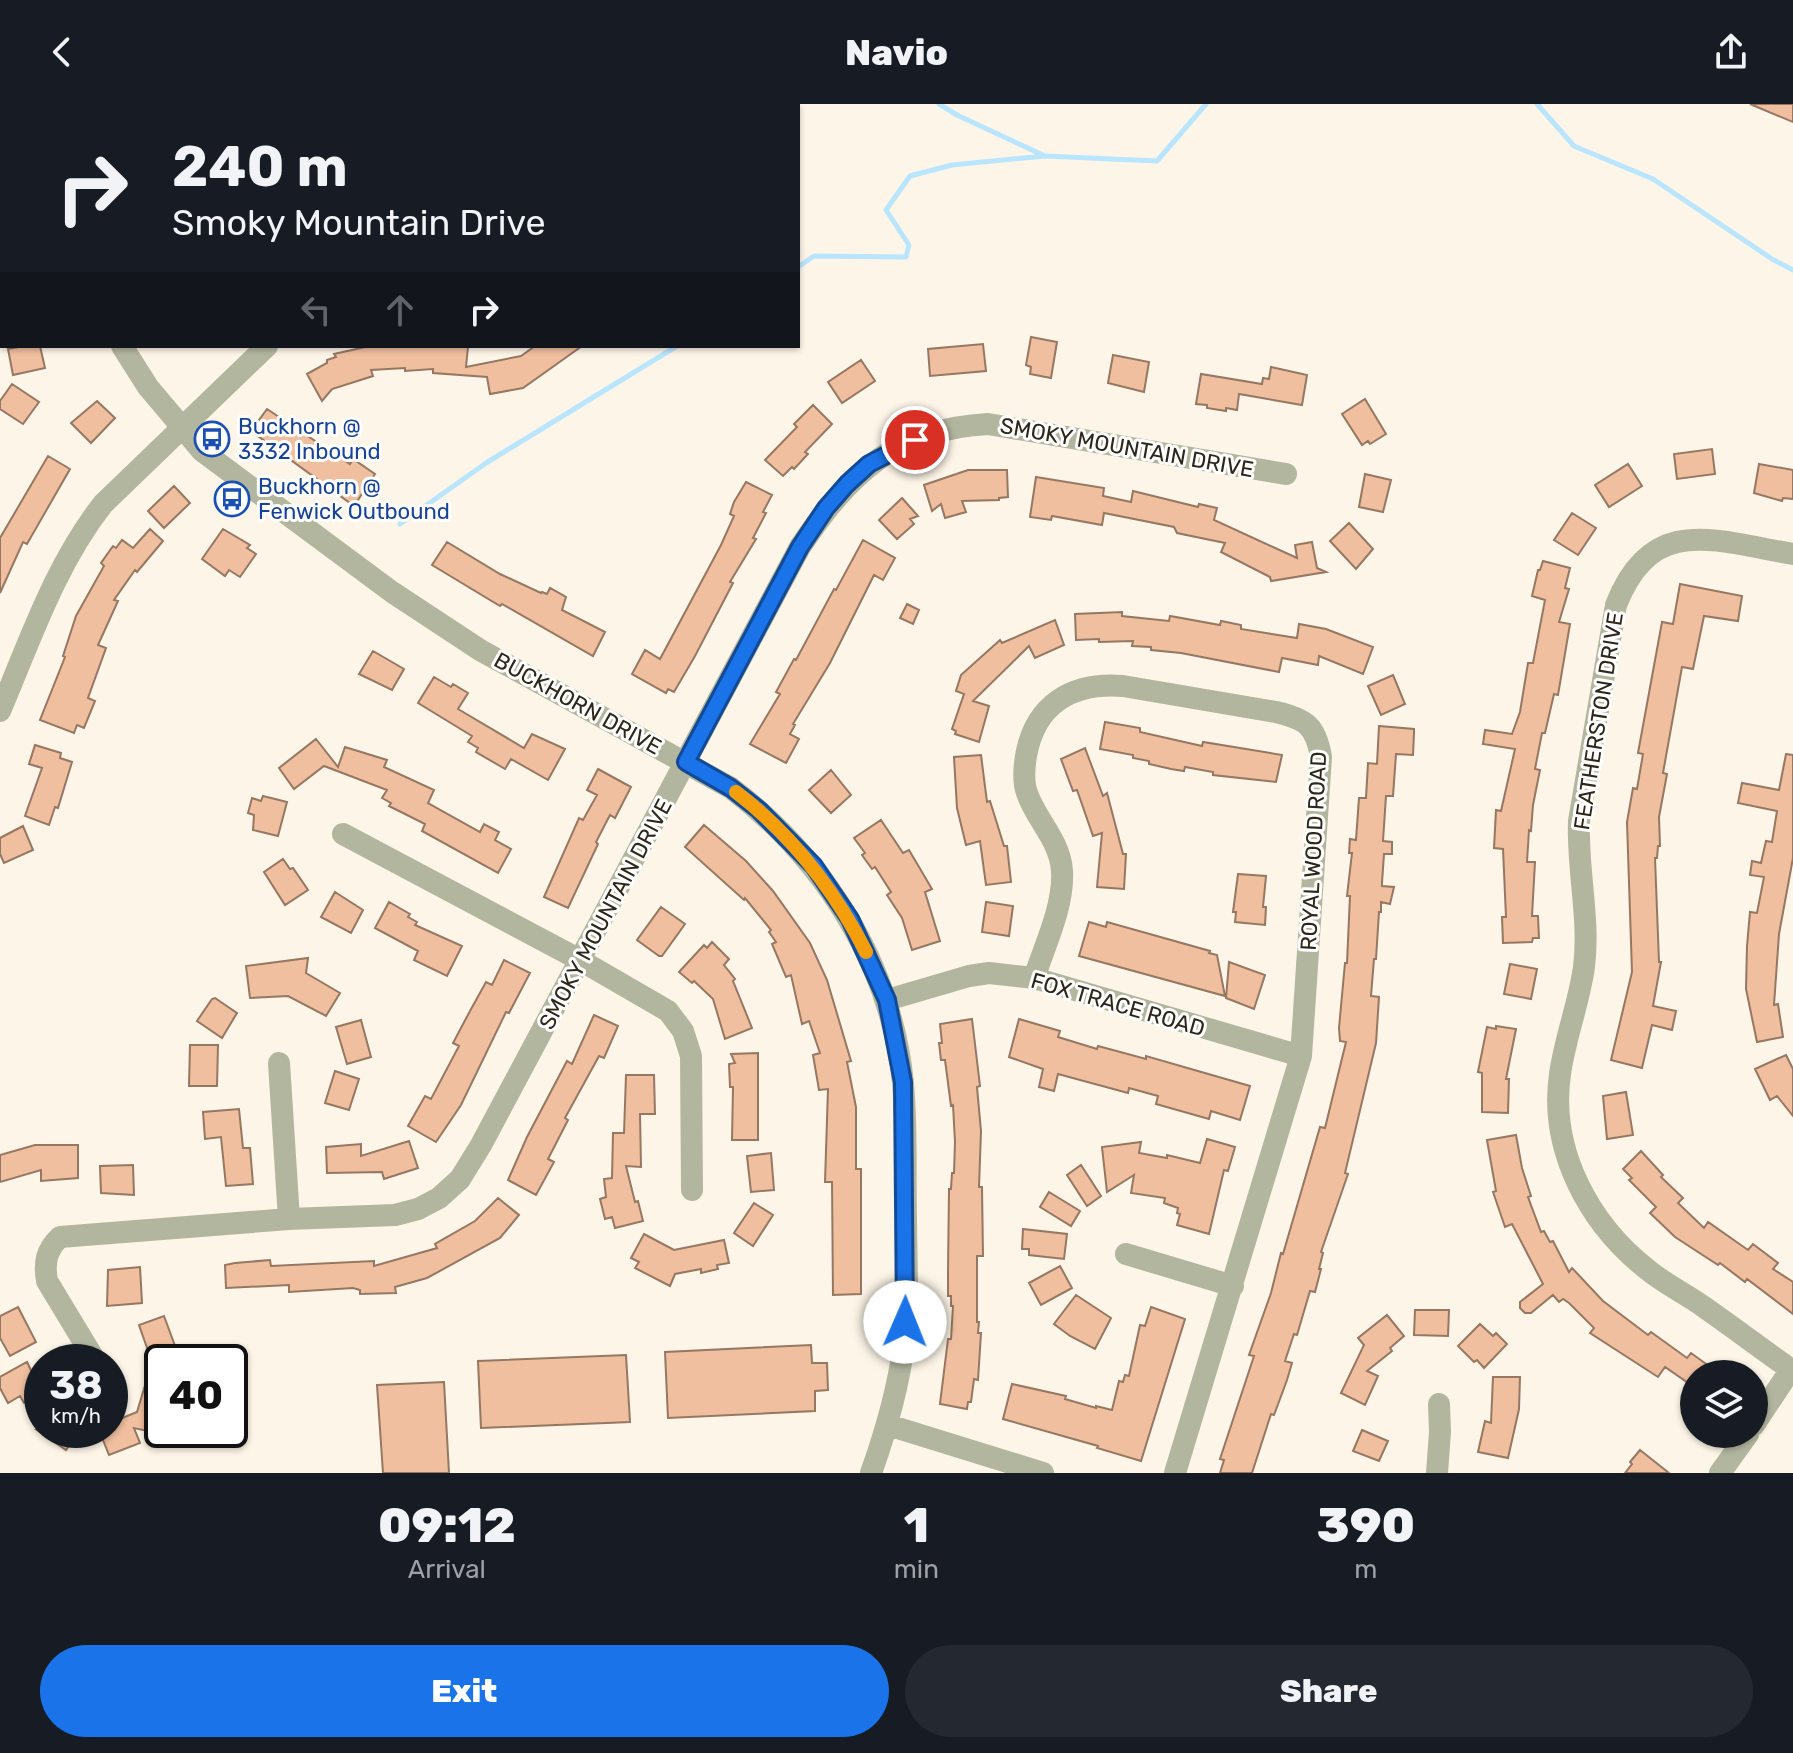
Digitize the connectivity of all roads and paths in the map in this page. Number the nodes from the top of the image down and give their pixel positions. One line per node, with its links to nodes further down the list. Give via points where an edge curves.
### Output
1 (123, 348): 3 (street, BUCKHORN DRIVE)
2 (265, 348): 3 (street)
3 (182, 429): 6 (street, via 84,529); 7 (street, BUCKHORN DRIVE, via 240,481 442,627)
4 (1286, 474): 7 (street, SMOKY MOUNTAIN DRIVE, via 988,424 940,431 893,450 847,484 800,547)
5 (1793, 554): 19 (street, FEATHERSTON DRIVE, via 1683,539 1645,557 1622,589 1579,821 1584,964 1560,1074 1559,1104 1572,1172 1611,1236 1648,1270)
6 (0, 711)
7 (686, 762): 9 (street, SMOKY MOUNTAIN DRIVE); 11 (street, BUCKHORN DRIVE, via 759,810 814,866 850,919)
8 (343, 834): 9 (street)
9 (580, 960): 14 (street, via 655,1002 683,1031 693,1071); 15 (street, SMOKY MOUNTAIN DRIVE, via 481,1145 460,1179 439,1198 395,1215)
10 (1034, 978): 11 (street, FOX TRACE ROAD, via 989,973); 12 (street, FOX TRACE ROAD); 12 (street, ROYAL WOOD ROAD, via 1062,871 1053,841 1026,791 1028,744 1048,709 1063,697 1106,684 1293,716 1313,730 1321,757)
11 (887, 1000): 22 (street, BUCKHORN DRIVE, via 903,1082 906,1284 904,1341)
12 (1301, 1056): 17 (street, ROYAL WOOD ROAD)
13 (279, 1063): 15 (street)
14 (692, 1190)
15 (289, 1219): 18 (street, SMOKY MOUNTAIN DRIVE, via 60,1237 49,1251 47,1281)
16 (1126, 1254): 17 (street)
17 (1233, 1286): 26 (street, ROYAL WOOD ROAD)
18 (85, 1344)
19 (1792, 1370): 21 (street)
20 (1439, 1404): 27 (street)
21 (1768, 1405)
22 (888, 1425): 24 (street, BUCKHORN DRIVE); 25 (street)
23 (1738, 1448): 28 (street)
24 (871, 1473)
25 (1043, 1473)
26 (1175, 1473)
27 (1437, 1473)
28 (1720, 1473)

